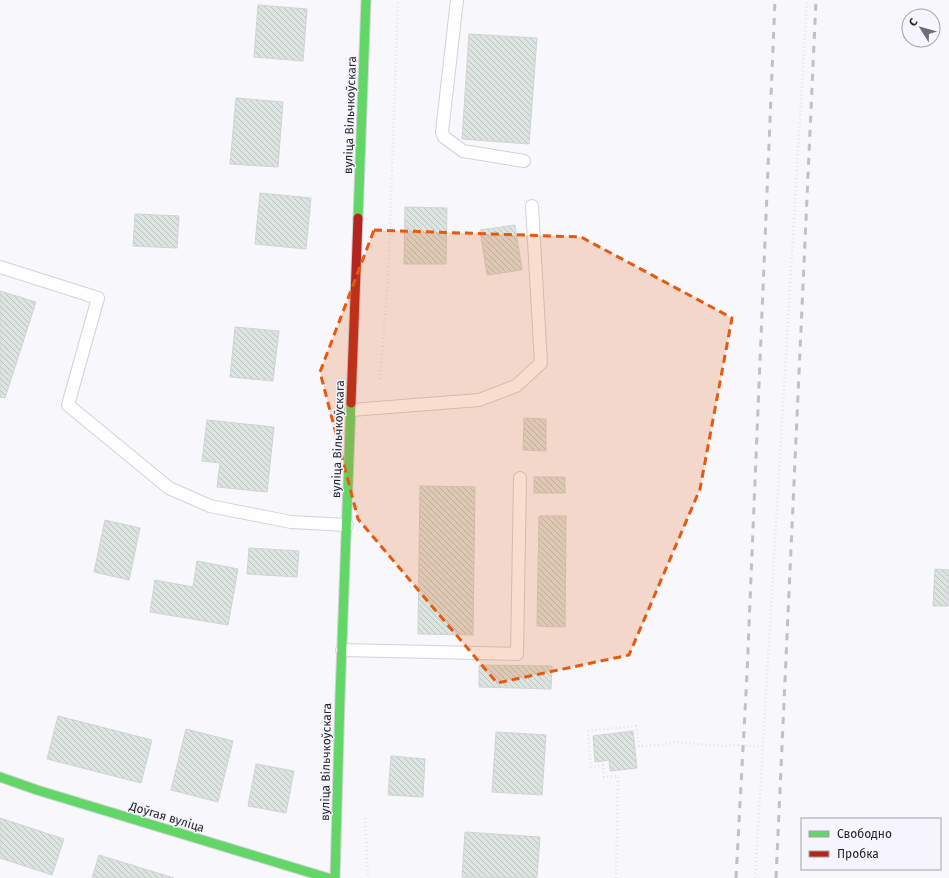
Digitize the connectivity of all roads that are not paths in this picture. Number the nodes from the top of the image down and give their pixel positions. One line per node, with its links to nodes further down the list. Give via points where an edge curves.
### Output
1 (366, 0): 6 (main road, вуліца Вільчкоўскага)
2 (457, 0): 3 (lane, via 442,132 444,138 463,151)
3 (524, 161)
4 (532, 206): 6 (lane, via 541,363 516,386 479,400)
5 (0, 267): 8 (lane, via 98,298 68,405 169,488 210,506 291,522)
6 (351, 410): 8 (main road, вуліца Вільчкоўскага)
7 (520, 478): 9 (lane, via 517,654)
8 (347, 525): 9 (main road, вуліца Вільчкоўскага)
9 (342, 650): 12 (main road, вуліца Вільчкоўскага)
10 (0, 777): 11 (main road, Доўгая вуліца)
11 (328, 878)
12 (336, 878)

